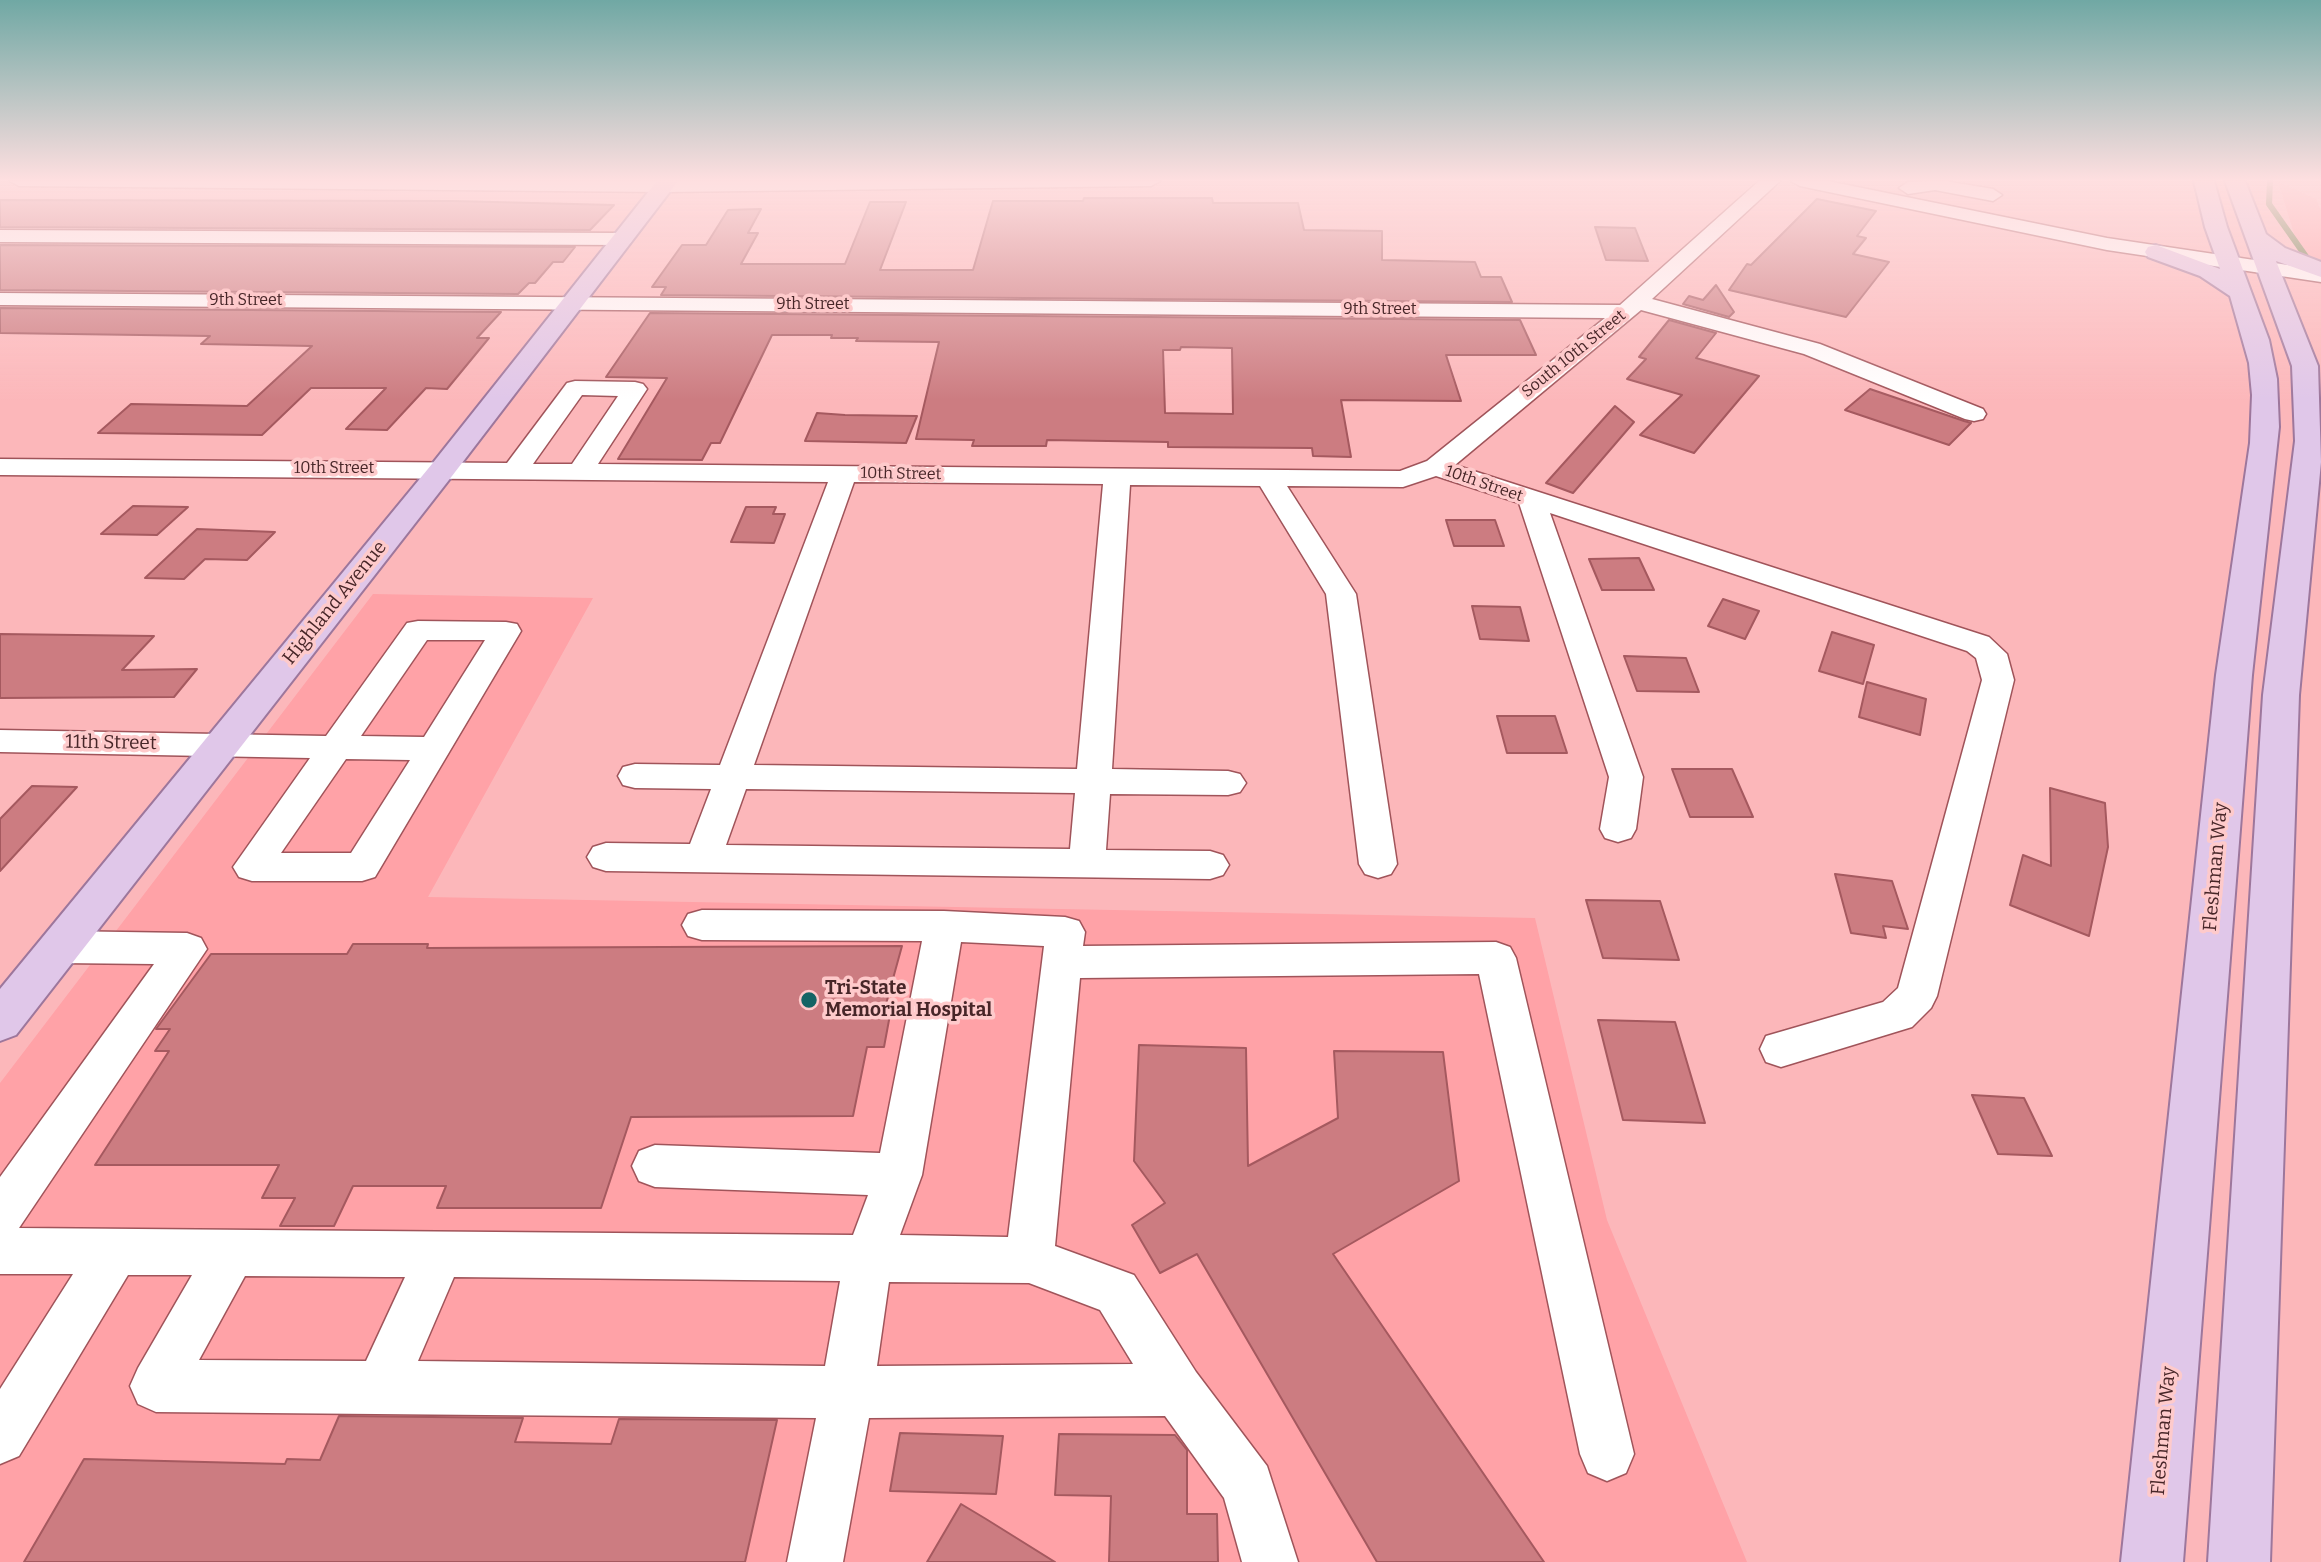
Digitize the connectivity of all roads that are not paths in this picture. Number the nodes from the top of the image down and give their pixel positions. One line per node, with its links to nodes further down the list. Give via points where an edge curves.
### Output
1 (612, 254): 12 (main road, Highland Avenue)
2 (1689, 254): 13 (street, South 10th Street)
3 (2161, 254): 8 (main road, via 2208,271)
4 (2243, 254): 8 (main road, Fleshman Way)
5 (2247, 254): 8 (main road, Fleshman Way)
6 (2275, 254): 8 (main road)
7 (2279, 254): 9 (main road)
8 (2249, 266): 10 (street); 60 (main road, Fleshman Way, via 2266,427 2234,675); 61 (main road, Fleshman Way, via 2305,366 2309,441 2281,695)
9 (2321, 270)
10 (2321, 276)
11 (0, 299): 12 (street, 9th Street)
12 (573, 304): 13 (street, 9th Street); 17 (main road, Highland Avenue)
13 (1632, 307): 14 (street, 9th Street, via 1812,349); 16 (street, South 10th Street)
14 (1973, 414)
15 (0, 467): 17 (street, 10th Street)
16 (1436, 467): 22 (street, 10th Street, via 1403,479); 23 (street, 10th Street)
17 (442, 470): 18 (street, 10th Street); 25 (main road, Highland Avenue)
18 (515, 471): 19 (street, 10th Street); 19 (street, via 575,388 635,389)
19 (580, 471): 20 (street, 10th Street)
20 (844, 474): 21 (street, 10th Street); 29 (street)
21 (1118, 477): 22 (street, 10th Street); 30 (street)
22 (1268, 477): 37 (street, via 1341,594)
23 (1532, 500): 32 (street, via 1626,777); 43 (street, 10th Street, via 1978,644 1991,654 1998,680 1916,996 1897,1015)
24 (0, 741): 25 (street, 11th Street)
25 (222, 745): 26 (street, 11th Street); 40 (main road, Highland Avenue)
26 (335, 747): 27 (street, 11th Street); 27 (street, via 418,630 506,631); 27 (street, via 252,867 362,867)
27 (434, 750)
28 (635, 776): 29 (street)
29 (732, 777): 30 (street); 34 (street)
30 (1094, 782): 31 (street); 35 (street)
31 (1228, 783)
32 (1618, 829)
33 (606, 857): 34 (street)
34 (702, 858): 35 (street)
35 (1087, 863): 36 (street)
36 (1210, 864)
37 (1378, 864)
38 (702, 925): 39 (street)
39 (944, 926): 41 (street, via 1065,932); 45 (street)
40 (59, 947): 42 (main road, Highland Avenue); 46 (street, via 187,949)
41 (1062, 962): 52 (street); 57 (street, via 1496,958)
42 (0, 1022)
43 (1781, 1049)
44 (655, 1166): 45 (street)
45 (898, 1175): 51 (street)
46 (0, 1216)
47 (0, 1251): 48 (street)
48 (115, 1252): 49 (street); 56 (street)
49 (232, 1252): 50 (street); 53 (street, via 156,1386)
50 (440, 1254): 51 (street); 53 (street)
51 (868, 1258): 52 (street); 55 (street)
52 (1029, 1260): 54 (street, via 1117,1292)
53 (381, 1387): 55 (street)
54 (1178, 1390): 55 (street); 59 (street, via 1248,1485)
55 (847, 1392): 58 (street)
56 (0, 1437)
57 (1606, 1454)
58 (815, 1562)
59 (1270, 1562)
60 (2152, 1562)
61 (2239, 1562)

